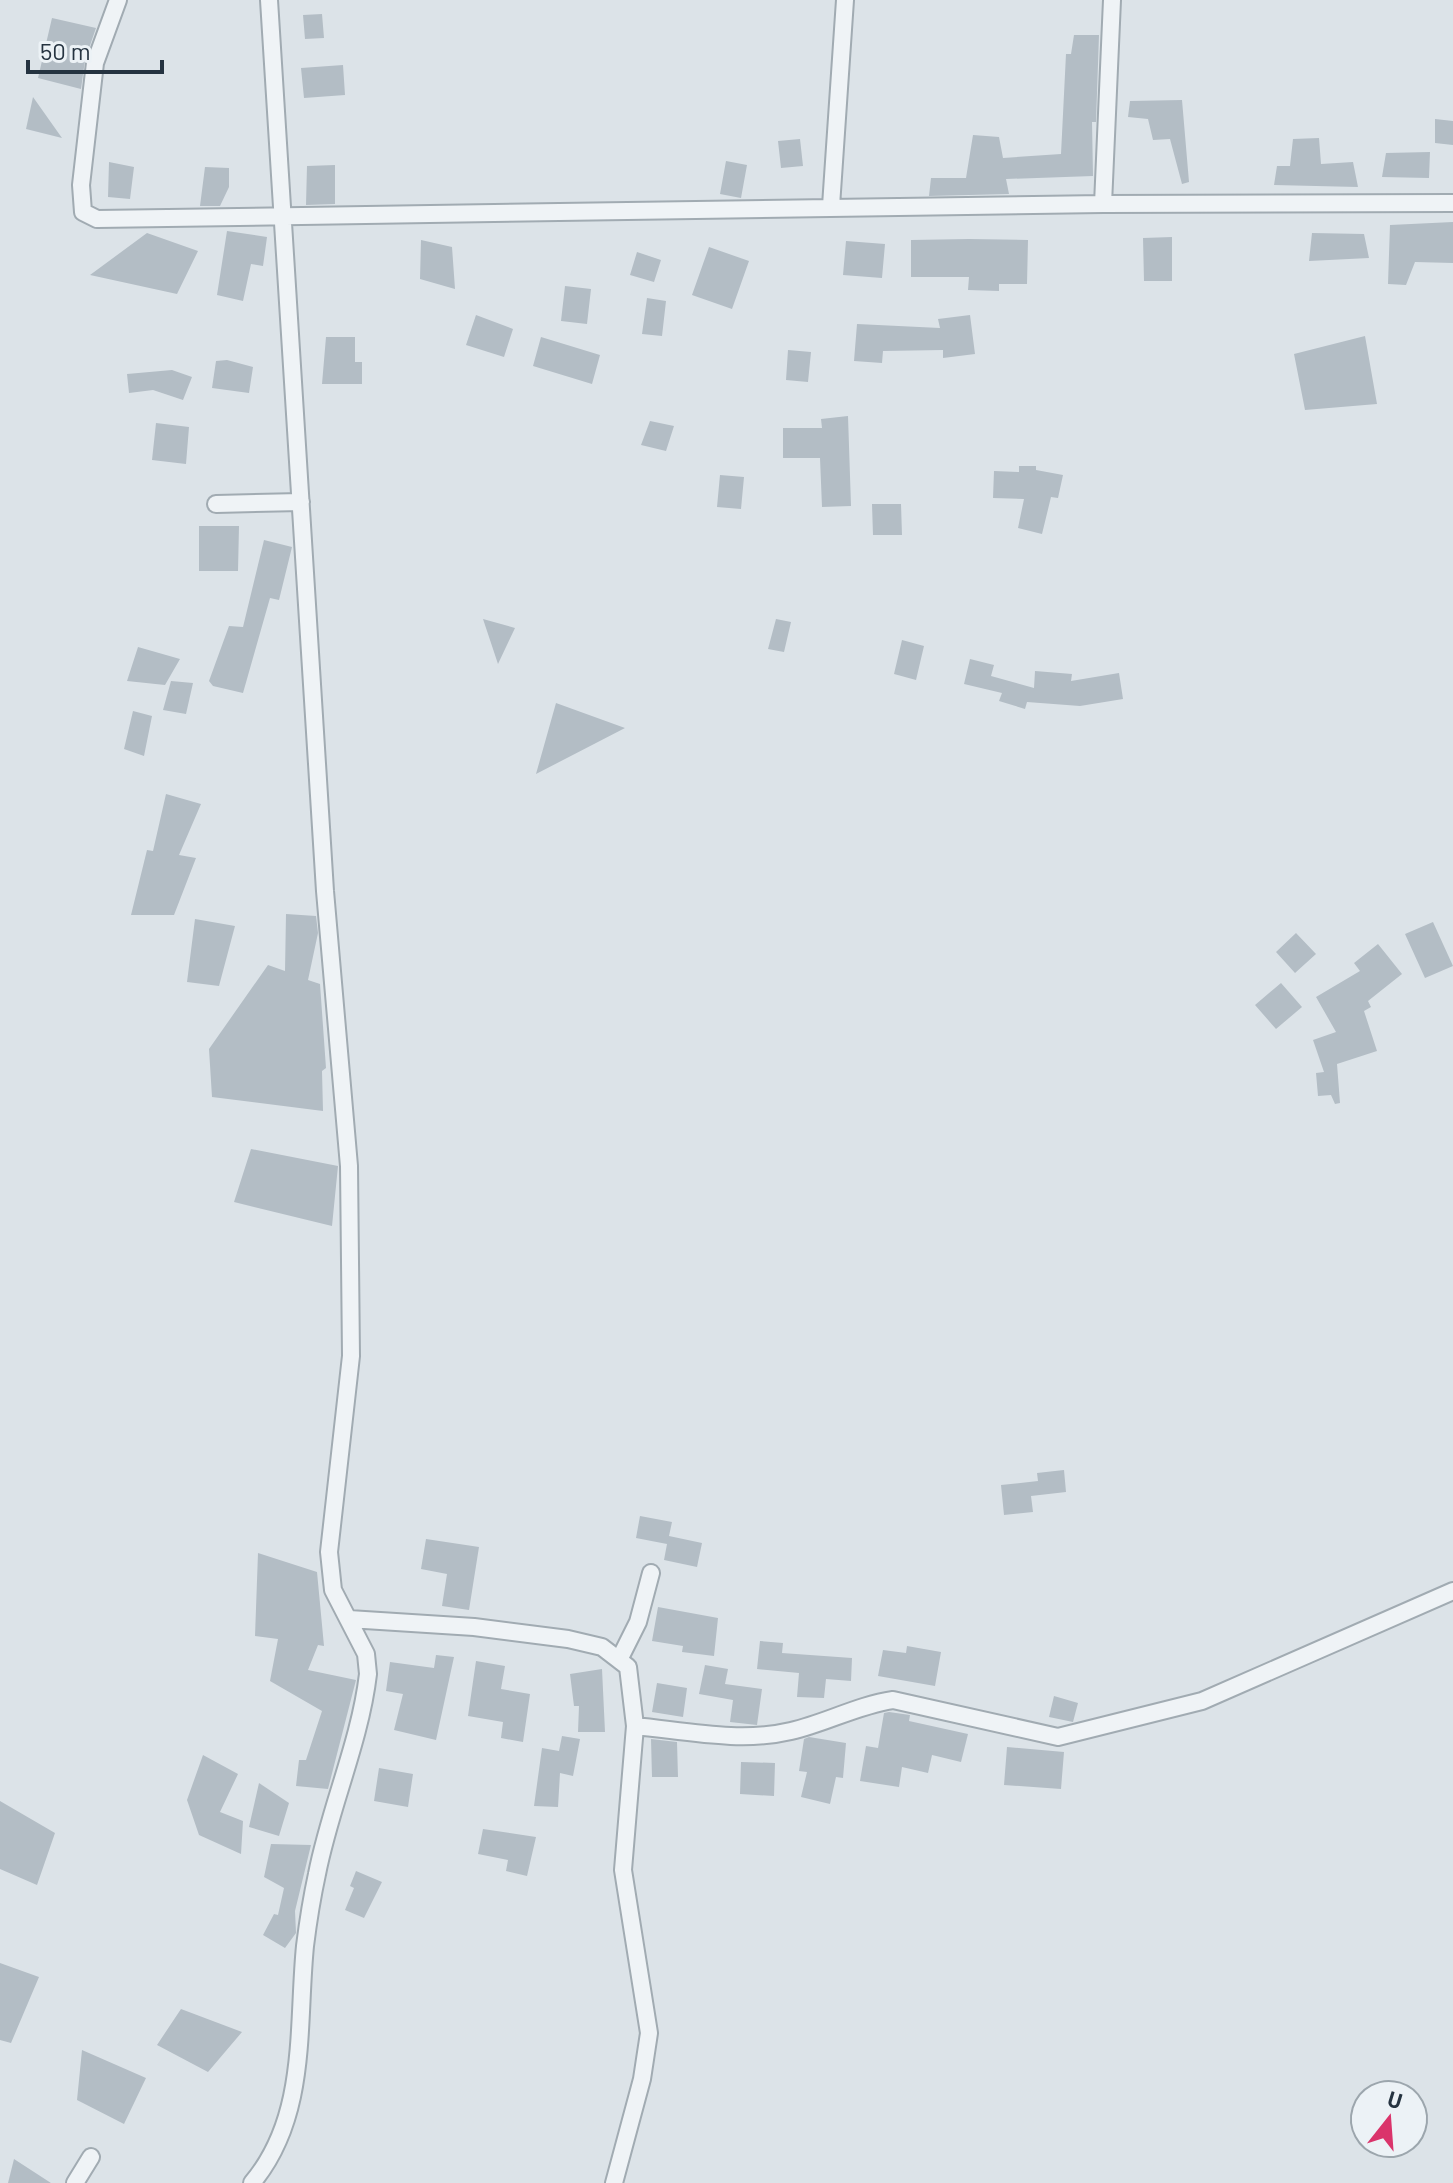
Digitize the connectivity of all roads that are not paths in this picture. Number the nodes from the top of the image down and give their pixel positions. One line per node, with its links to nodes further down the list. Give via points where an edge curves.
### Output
1 (118, 0): 8 (street, via 95,63 81,185 83,212 97,219)
2 (269, 0): 8 (street)
3 (845, 0): 7 (street)
4 (1112, 0): 6 (street)
5 (1453, 203): 6 (street)
6 (1103, 204): 7 (street)
7 (831, 206): 8 (street)
8 (284, 214): 9 (street)
9 (301, 502): 10 (street); 13 (street, via 325,891 349,1166 351,1356 329,1552 333,1590)
10 (216, 504)
11 (651, 1573): 14 (street, via 638,1622)
12 (1453, 1591): 15 (street, via 1202,1701 1058,1737 893,1700 753,1737)
13 (349, 1619): 14 (street, via 568,1639 602,1647); 18 (street, via 366,1654 365,1693 317,1871 288,2124 269,2163)
14 (619, 1660): 15 (street, via 628,1667)
15 (635, 1726): 19 (street, via 623,1870 649,2033)
16 (91, 2157): 17 (street)
17 (75, 2183)
18 (252, 2183)
19 (614, 2183)

